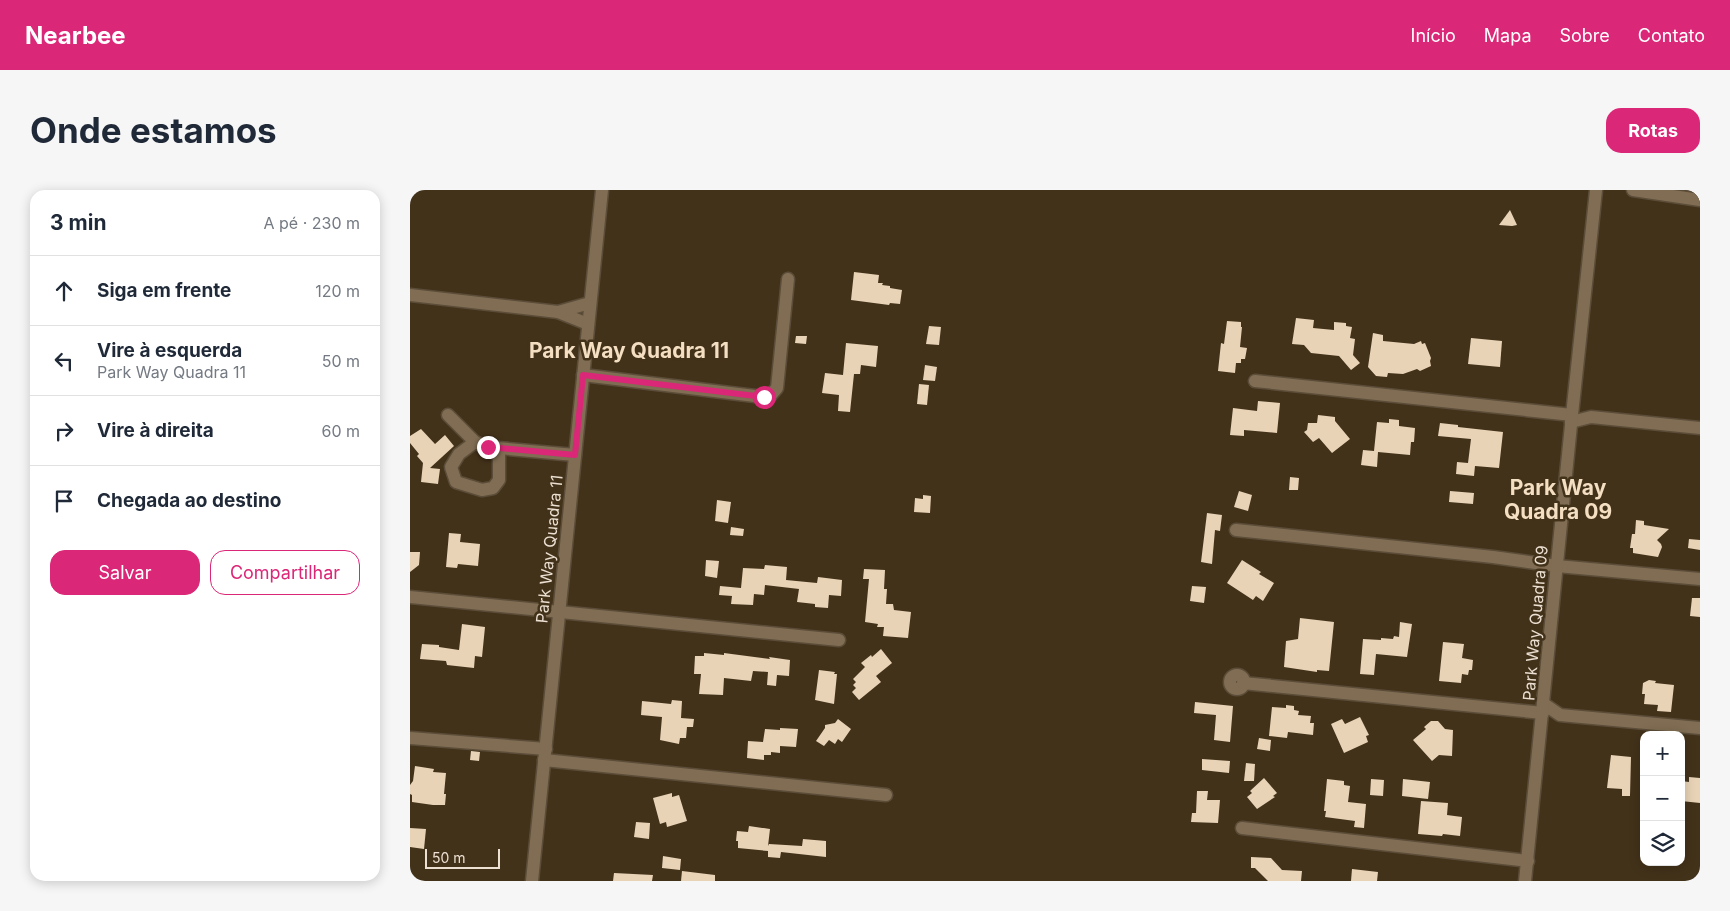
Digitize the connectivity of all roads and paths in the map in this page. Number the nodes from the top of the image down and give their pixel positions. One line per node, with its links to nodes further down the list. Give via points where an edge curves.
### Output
1 (602, 190): 7 (street, Park Way Quadra 11)
2 (1633, 190): 4 (street)
3 (1599, 191): 13 (street, Park Way Quadra 09)
4 (1700, 200)
5 (788, 279): 10 (street, via 777,388 770,396)
6 (410, 296): 8 (street)
7 (590, 303): 8 (street); 9 (street, Park Way Quadra 11)
8 (558, 312): 9 (street)
9 (588, 324): 10 (street, Park Way Quadra 11)
10 (583, 375): 17 (street, Park Way Quadra 11)
11 (1255, 381): 13 (street)
12 (448, 415): 15 (street)
13 (1572, 415): 14 (street); 19 (street, Park Way Quadra 09)
14 (1700, 428)
15 (475, 442): 16 (street); 16 (street, via 460,454 451,468 456,482 482,490 493,488 499,480)
16 (500, 449): 17 (street)
17 (575, 455): 22 (street, Park Way Quadra 11)
18 (1236, 530): 19 (street)
19 (1557, 566): 20 (street); 25 (street, Park Way Quadra 09)
20 (1700, 579)
21 (410, 597): 22 (street)
22 (559, 612): 23 (street); 29 (street, Park Way Quadra 11)
23 (839, 640)
24 (1243, 683): 25 (street)
25 (1543, 714): 26 (street); 26 (street); 32 (street, Park Way Quadra 09)
26 (1560, 715): 27 (street)
27 (1700, 728)
28 (410, 738): 29 (street)
29 (545, 754): 30 (street); 33 (street, Park Way Quadra 11)
30 (886, 795)
31 (1242, 828): 32 (street)
32 (1528, 861): 34 (street, Park Way Quadra 09)
33 (532, 881)
34 (1526, 881)

